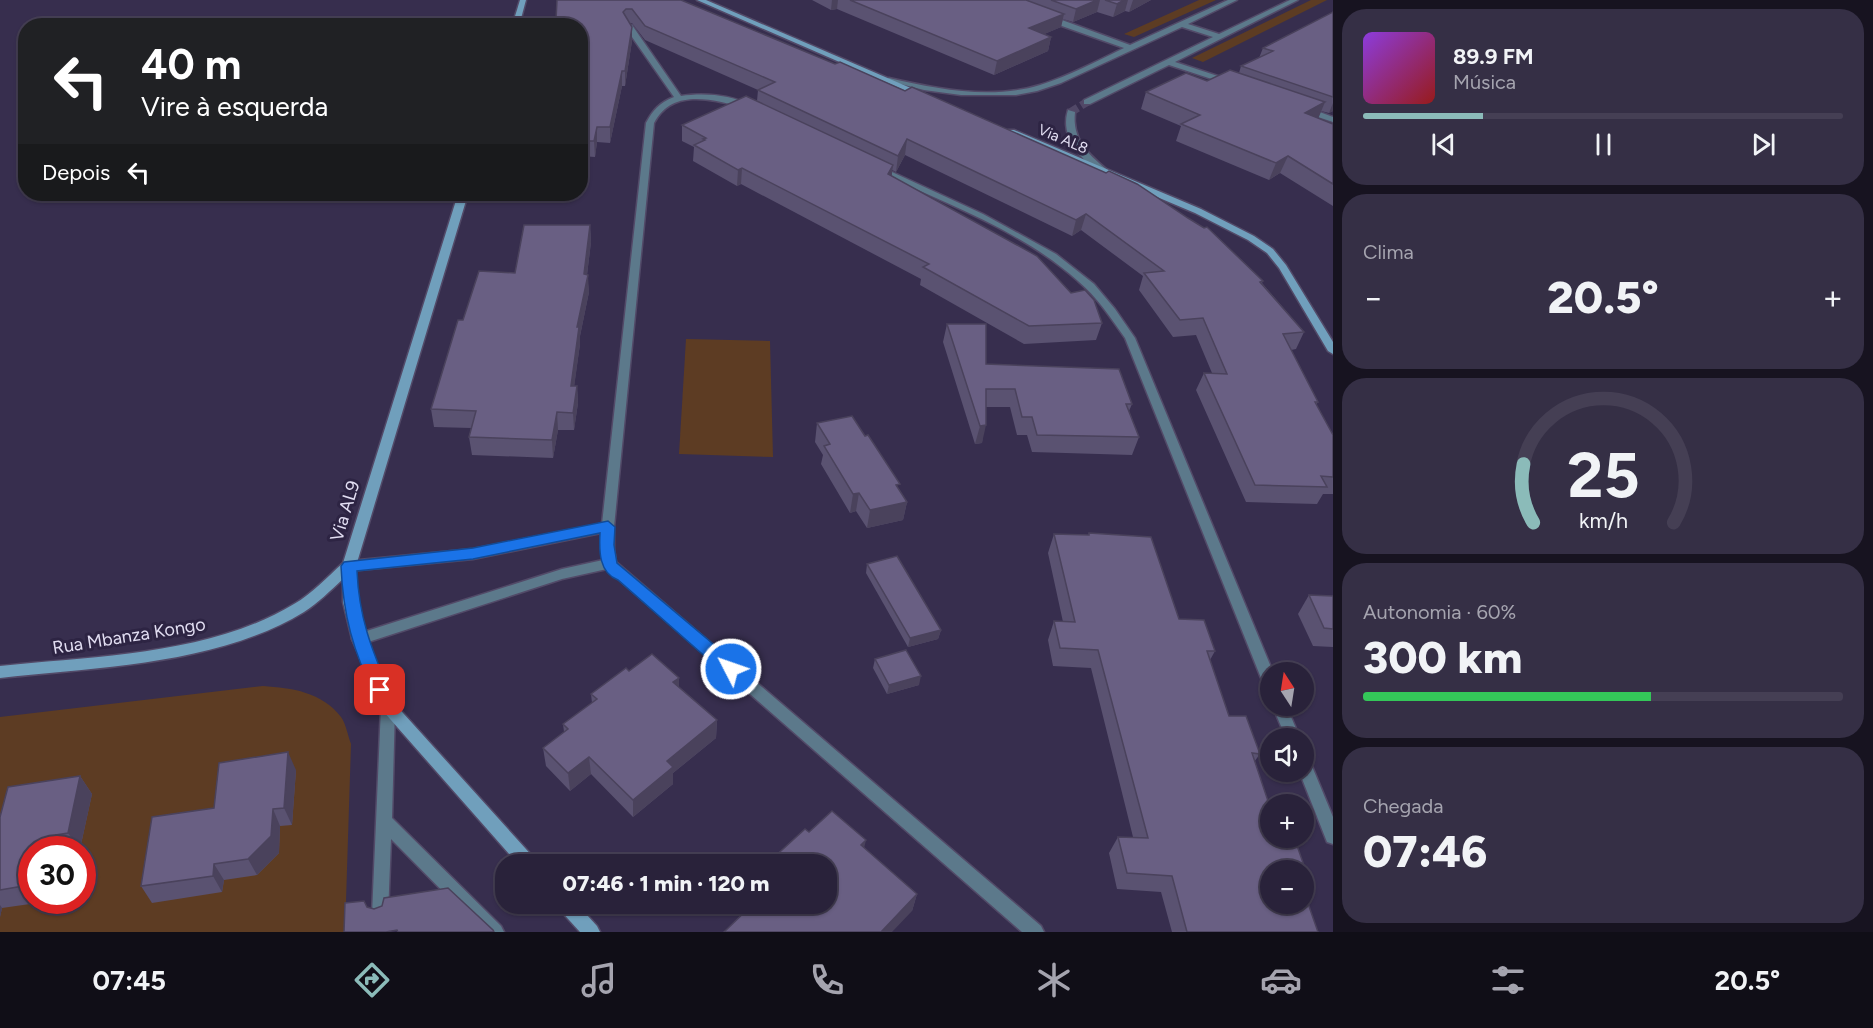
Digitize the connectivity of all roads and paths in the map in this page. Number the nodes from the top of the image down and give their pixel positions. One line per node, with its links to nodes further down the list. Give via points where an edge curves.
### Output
1 (523, 0): 6 (street)
2 (700, 0): 12 (street)
3 (1234, 0): 7 (street)
4 (1295, 0): 9 (street)
5 (1040, 15): 10 (street)
6 (517, 18)
7 (1184, 25): 9 (street); 10 (street)
8 (629, 27): 15 (street)
9 (1220, 37): 11 (street)
10 (1131, 48): 12 (street, via 1055,82 1019,92 942,90)
11 (1169, 62): 13 (street); 16 (street)
12 (889, 80): 14 (street)
13 (1235, 85)
14 (932, 98)
15 (679, 99): 18 (street, via 728,100); 26 (street, via 660,108 650,123)
16 (1087, 102)
17 (1300, 108): 20 (street)
18 (756, 111)
19 (1071, 111): 23 (street, via 1069,123 1075,144)
20 (1333, 120)
21 (1007, 130): 23 (street, Via AL8)
22 (863, 162): 30 (street, via 1034,244 1076,273 1106,304 1130,338)
23 (1103, 171): 25 (street, Via AL8, via 1225,223 1270,251)
24 (461, 201): 28 (street, Via AL9)
25 (1333, 351)
26 (608, 527): 27 (street); 28 (street, via 473,554)
27 (609, 564): 29 (street, via 562,574); 41 (street)
28 (349, 566): 29 (street, Via AL9, via 350,602); 31 (street, Rua Mbanza Kongo, via 300,607 255,630 185,650)
29 (359, 639): 32 (street, Via AL9)
30 (1261, 662)
31 (0, 672)
32 (387, 707): 34 (street); 36 (street, Via AL9)
33 (1311, 782): 35 (street)
34 (383, 820): 38 (street); 39 (street)
35 (1333, 837)
36 (520, 854)
37 (574, 914): 40 (street)
38 (380, 915)
39 (495, 932)
40 (591, 932)
41 (1035, 932)

